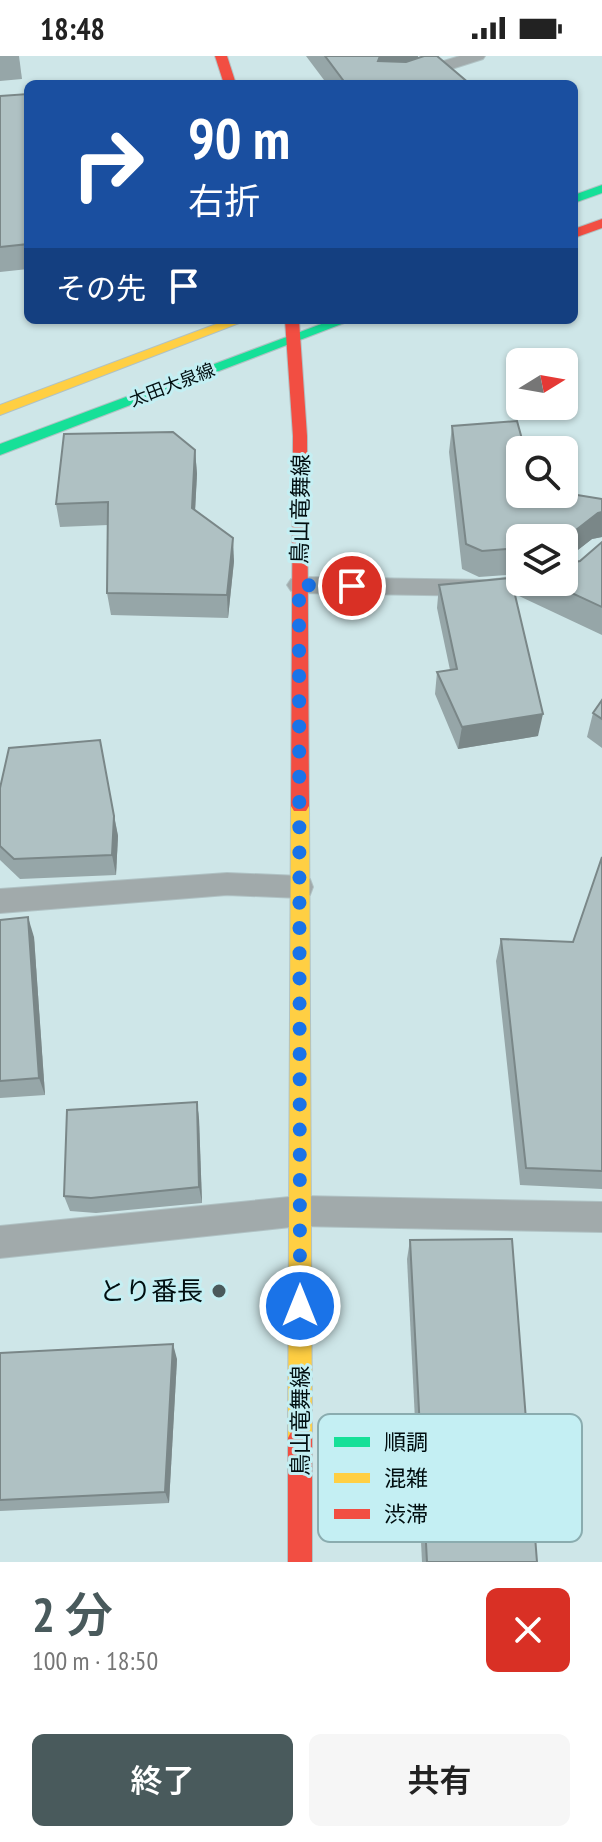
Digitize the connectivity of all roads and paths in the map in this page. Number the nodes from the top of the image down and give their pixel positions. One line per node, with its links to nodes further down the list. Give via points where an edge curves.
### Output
1 (221, 56): 3 (main road)
2 (477, 56): 4 (lane)
3 (229, 80)
4 (400, 80)
5 (602, 189): 6 (main road)
6 (578, 198)
7 (602, 223): 8 (main road)
8 (578, 232)
9 (229, 324): 13 (main road, 太田大泉線)
10 (292, 324): 12 (main road, 鳥山竜舞線)
11 (334, 324): 12 (main road, 太田大泉線)
12 (293, 339): 14 (main road, 太田大泉線); 15 (main road, 鳥山竜舞線, via 300,395)
13 (0, 410)
14 (0, 450)
15 (299, 585): 16 (lane); 17 (main road, 鳥山竜舞線)
16 (506, 586)
17 (300, 887): 18 (lane, via 227,884); 19 (main road, 鳥山竜舞線)
18 (0, 901)
19 (300, 1211): 20 (lane); 21 (lane); 22 (main road, 鳥山竜舞線)
20 (602, 1217)
21 (0, 1242)
22 (300, 1562)

